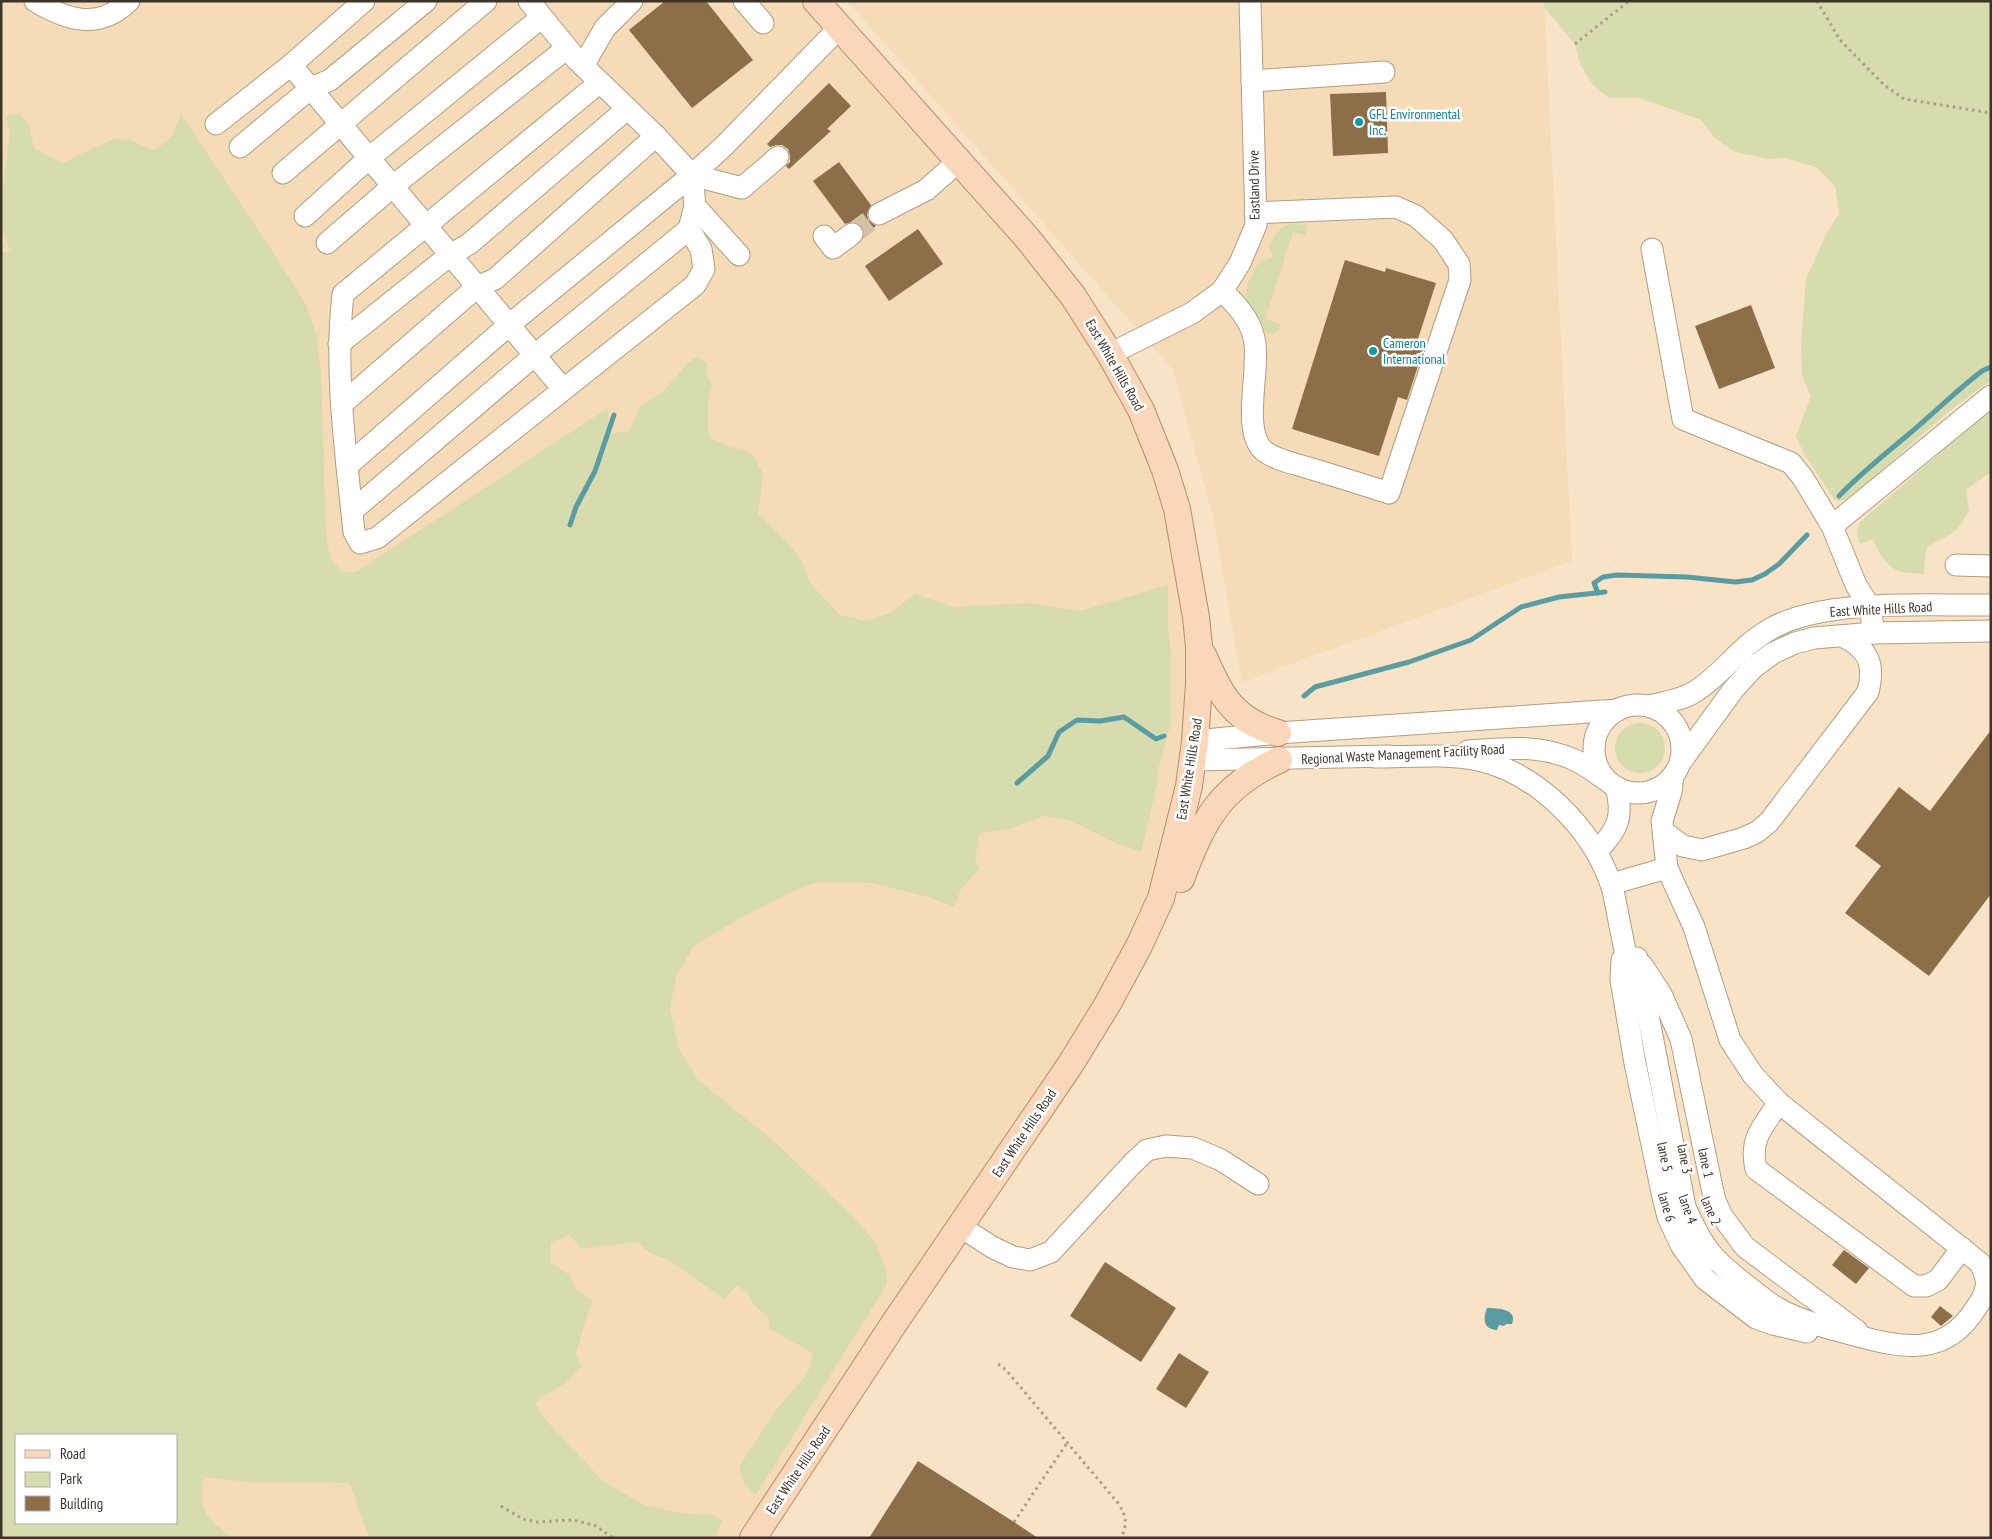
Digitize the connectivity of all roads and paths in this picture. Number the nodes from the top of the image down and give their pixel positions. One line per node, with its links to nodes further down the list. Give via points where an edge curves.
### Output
1 (36, 1): 2 (street, via 59,15 77,20 118,12)
2 (130, 1)
3 (364, 1): 17 (street)
4 (426, 1): 22 (street, via 330,80)
5 (486, 1): 26 (street)
6 (632, 1): 18 (street, via 605,28)
7 (744, 1): 13 (street)
8 (816, 1): 14 (main road, East White Hills Road)
9 (1250, 1): 20 (street, Eastland Drive)
10 (1629, 1): 15 (path)
11 (1817, 1): 24 (path, via 1840,40 1884,85 1904,99)
12 (536, 9): 16 (street); 30 (street)
13 (762, 23)
14 (840, 28): 31 (main road, East White Hills Road); 33 (street)
15 (1575, 44)
16 (567, 48): 18 (street); 34 (street)
17 (291, 65): 22 (street); 25 (street)
18 (583, 66): 21 (street)
19 (1384, 72): 20 (street)
20 (1252, 81): 36 (street, Eastland Drive)
21 (599, 83): 23 (street); 39 (street)
22 (311, 88): 26 (street); 28 (street)
23 (627, 109): 27 (street); 45 (street, via 469,244)
24 (1991, 113)
25 (216, 124)
26 (341, 125): 30 (street); 32 (street)
27 (656, 136): 33 (street); 47 (street, via 494,279)
28 (240, 147)
29 (778, 157): 33 (street, via 742,188)
30 (369, 158): 34 (street); 38 (street)
31 (958, 161): 37 (street, via 926,190); 51 (main road, East White Hills Road, via 1050,265)
32 (283, 173)
33 (692, 175): 35 (street); 49 (street)
34 (393, 186): 39 (street); 43 (street)
35 (695, 206): 40 (street); 46 (street)
36 (1255, 213): 48 (street, Eastland Drive, via 1256,225 1240,263); 48 (street, via 1396,206 1416,216 1443,240 1459,264 1460,280 1389,493 1280,459 1262,450 1254,434 1252,413 1257,355 1254,337 1242,313)
37 (879, 214)
38 (305, 216)
39 (426, 225): 45 (street); 50 (street, via 342,294)
40 (689, 229): 52 (street); 53 (street, via 701,249 704,269 695,285)
41 (852, 234): 42 (street, via 832,248)
42 (824, 236)
43 (327, 243)
44 (1652, 249): 58 (street, via 1683,418 1791,463)
45 (450, 255): 47 (street); 50 (street)
46 (739, 255)
47 (477, 287): 49 (street); 55 (street)
48 (1222, 291): 51 (street, Eastland Drive, via 1192,313)
49 (508, 324): 52 (street); 56 (street)
50 (339, 344): 55 (street)
51 (1110, 354): 66 (main road, East White Hills Road, via 1141,410 1165,470 1177,510 1191,582)
52 (534, 356): 53 (street); 57 (street)
53 (563, 389): 57 (street, via 377,538 360,543 354,532)
54 (1991, 396): 58 (street)
55 (342, 404): 56 (street)
56 (347, 466): 57 (street)
57 (352, 511)
58 (1832, 526): 62 (street, via 1856,585)
59 (1956, 565): 60 (street)
60 (1991, 566)
61 (1991, 605): 62 (street, East White Hills Road)
62 (1870, 607): 64 (street); 67 (street, East White Hills Road, via 1817,613 1785,622 1750,642 1695,692)
63 (1991, 631): 64 (street, East White Hills Road)
64 (1874, 633): 65 (street, East White Hills Road)
65 (1842, 636): 73 (street, East White Hills Road, via 1795,643 1753,668 1733,690); 75 (street, via 1854,642 1870,661 1872,677 1868,692 1769,822 1744,838 1702,850 1683,846)
66 (1199, 646): 69 (main road, via 1226,702 1247,720); 70 (main road, East White Hills Road)
67 (1649, 706): 68 (street, Regional Waste Management Facility Road); 73 (street, via 1663,712 1680,736 1682,750)
68 (1618, 710): 69 (street, Regional Waste Management Facility Road); 74 (street, via 1600,727 1595,740 1594,754 1598,767)
69 (1278, 733): 70 (street, Regional Waste Management Facility Road)
70 (1194, 750): 72 (street, Regional Waste Management Facility Road); 79 (main road, East White Hills Road, via 1187,794)
71 (1375, 757): 72 (street, Regional Waste Management Facility Road); 74 (street, Regional Waste Management Facility Road, via 1530,748 1550,751 1579,762); 76 (street, via 1476,759 1510,771 1559,805)
72 (1279, 760): 79 (main road, via 1239,783 1213,809 1196,838 1179,884)
73 (1676, 769): 74 (street, Regional Waste Management Facility Road, via 1664,784 1640,793 1628,792); 75 (street, via 1662,821)
74 (1611, 783): 76 (street, via 1619,800 1617,825)
75 (1664, 832): 77 (street)
76 (1596, 851): 78 (street)
77 (1667, 868): 78 (street); 83 (street, via 1694,927 1730,1040 1753,1075)
78 (1611, 884): 80 (street)
79 (1161, 898): 85 (main road, East White Hills Road, via 1107,1005)
80 (1630, 951): 81 (street); 82 (street)
81 (1652, 979): 82 (street); 82 (street, via 1676,1026)
82 (1660, 1057): 88 (street, lane 1, via 1715,1201 1745,1247); 88 (street, lane 4, via 1685,1208 1714,1257)
83 (1779, 1103): 86 (street); 86 (street, via 1755,1140 1752,1155 1756,1169 1914,1286 1926,1286 1938,1280)
84 (1258, 1184): 85 (street, via 1221,1160 1193,1148 1166,1146 1147,1150 1051,1252 1030,1260 1013,1257)
85 (961, 1226): 94 (main road, East White Hills Road, via 895,1322)
86 (1962, 1248): 87 (street)
87 (1985, 1269): 89 (street, via 1985,1295 1962,1327 1948,1337 1913,1346 1895,1346)
88 (1770, 1298): 89 (street); 89 (street, via 1773,1324 1803,1331)
89 (1867, 1338)
90 (998, 1364): 91 (path)
91 (1067, 1444): 93 (path); 96 (path, via 1124,1511 1126,1529)
92 (501, 1506): 95 (path, via 523,1519 537,1522 573,1520 596,1526)
93 (1014, 1522)
94 (760, 1535)
95 (613, 1538)
96 (1121, 1538)

